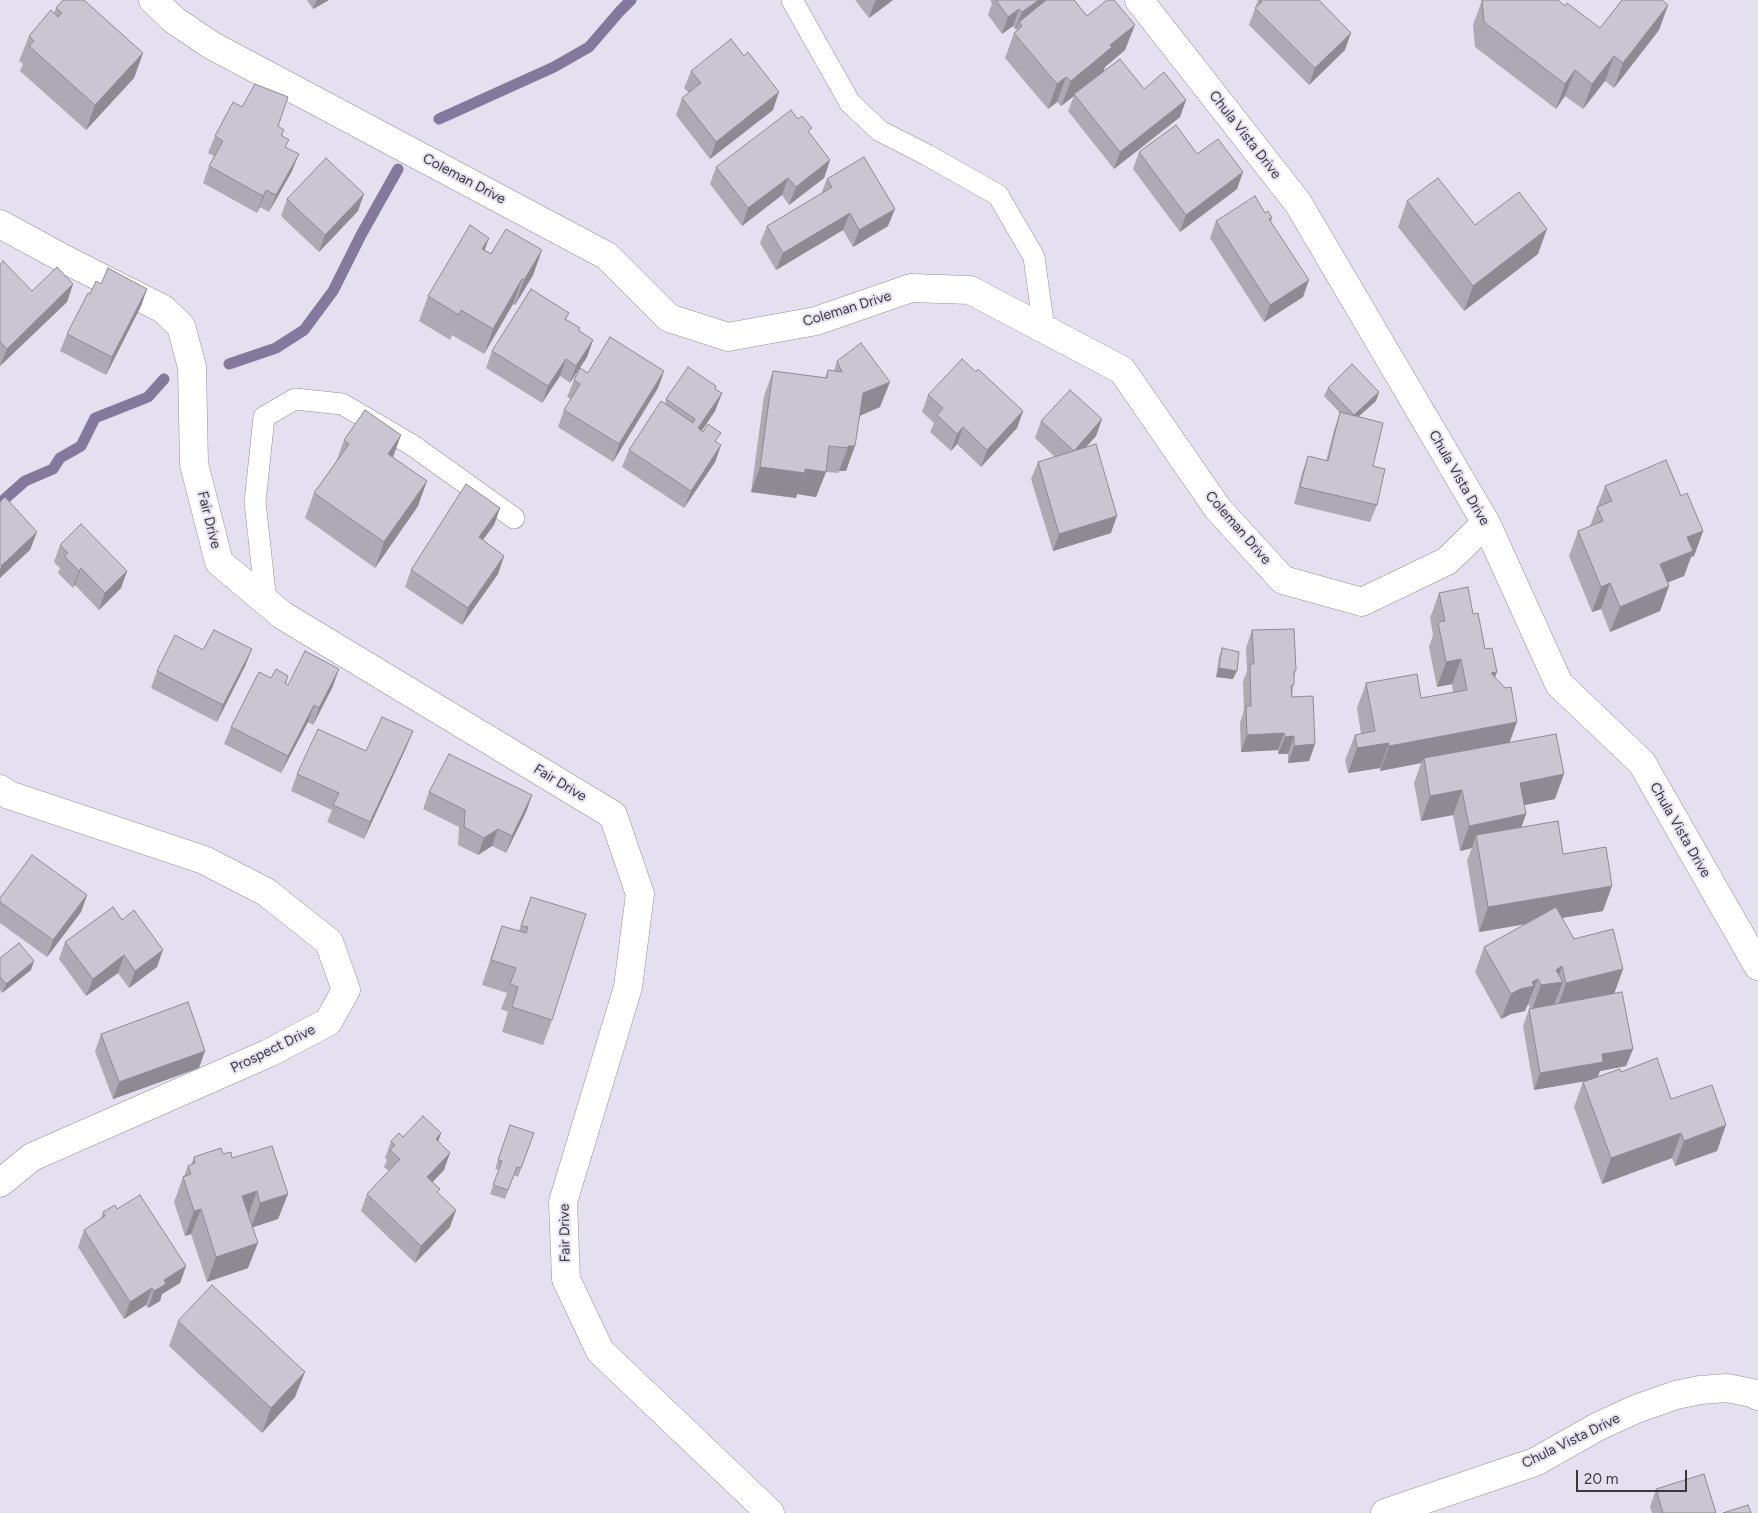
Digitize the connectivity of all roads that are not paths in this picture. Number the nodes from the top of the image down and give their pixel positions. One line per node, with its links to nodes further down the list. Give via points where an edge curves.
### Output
1 (153, 0): 5 (street, Coleman Drive, via 174,20 211,45 607,256 668,318 728,337 816,321 911,288 970,290)
2 (792, 0): 5 (lane, via 850,103 880,132 998,195 1034,257)
3 (1139, 0): 7 (street, Chula Vista Drive, via 1298,203)
4 (0, 224): 8 (street, Fair Drive, via 163,309 181,326 192,367 194,464 219,562)
5 (1044, 329): 7 (street, Coleman Drive, via 1122,370 1218,509 1283,580 1362,602 1447,561)
6 (514, 518): 8 (lane, via 412,445 342,404 295,399 264,417 255,502)
7 (1486, 523): 10 (street, Chula Vista Drive, via 1559,684 1642,763)
8 (266, 602): 13 (street, Fair Drive, via 282,615 613,815 640,894 628,987 562,1202 566,1279 600,1351)
9 (0, 789): 11 (street, Prospect Drive, via 10,796 204,860 266,892 330,942 346,990 328,1022 269,1053 32,1157)
10 (1758, 966)
11 (0, 1184)
12 (1758, 1396): 14 (street, Chula Vista Drive, via 1727,1388 1676,1395 1599,1426 1535,1462)
13 (770, 1513)
14 (1385, 1513)

